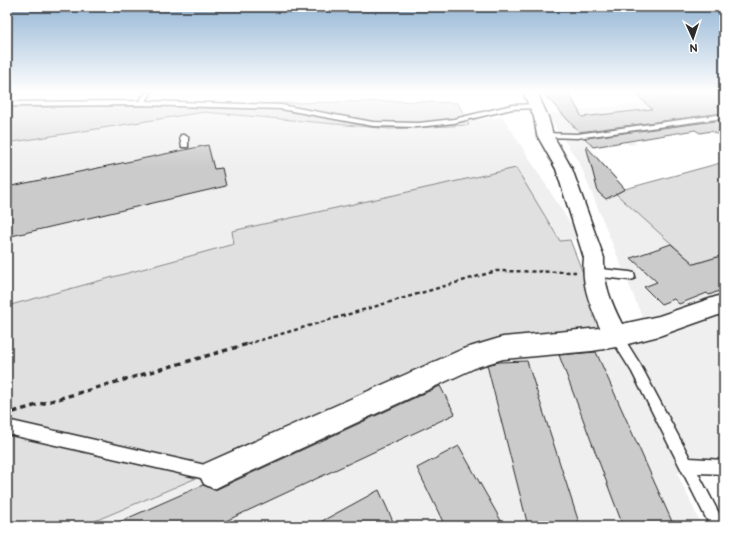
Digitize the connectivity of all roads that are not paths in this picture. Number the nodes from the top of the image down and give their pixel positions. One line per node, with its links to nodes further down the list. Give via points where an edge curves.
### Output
1 (334, 117): 2 (lane, via 373,124 418,125)
2 (471, 117)
3 (540, 117): 5 (street)
4 (718, 117): 5 (lane, via 577,136)
5 (546, 135): 6 (street, via 564,169 594,258)
6 (592, 272): 7 (lane); 9 (street, via 599,299)
7 (630, 276)
8 (724, 303): 9 (street, via 659,326)
9 (616, 336): 11 (lane, via 636,368); 13 (street, via 502,348 472,357)
10 (7, 427): 13 (lane)
11 (686, 465): 12 (lane); 14 (lane)
12 (724, 467)
13 (214, 474)
14 (718, 526)

